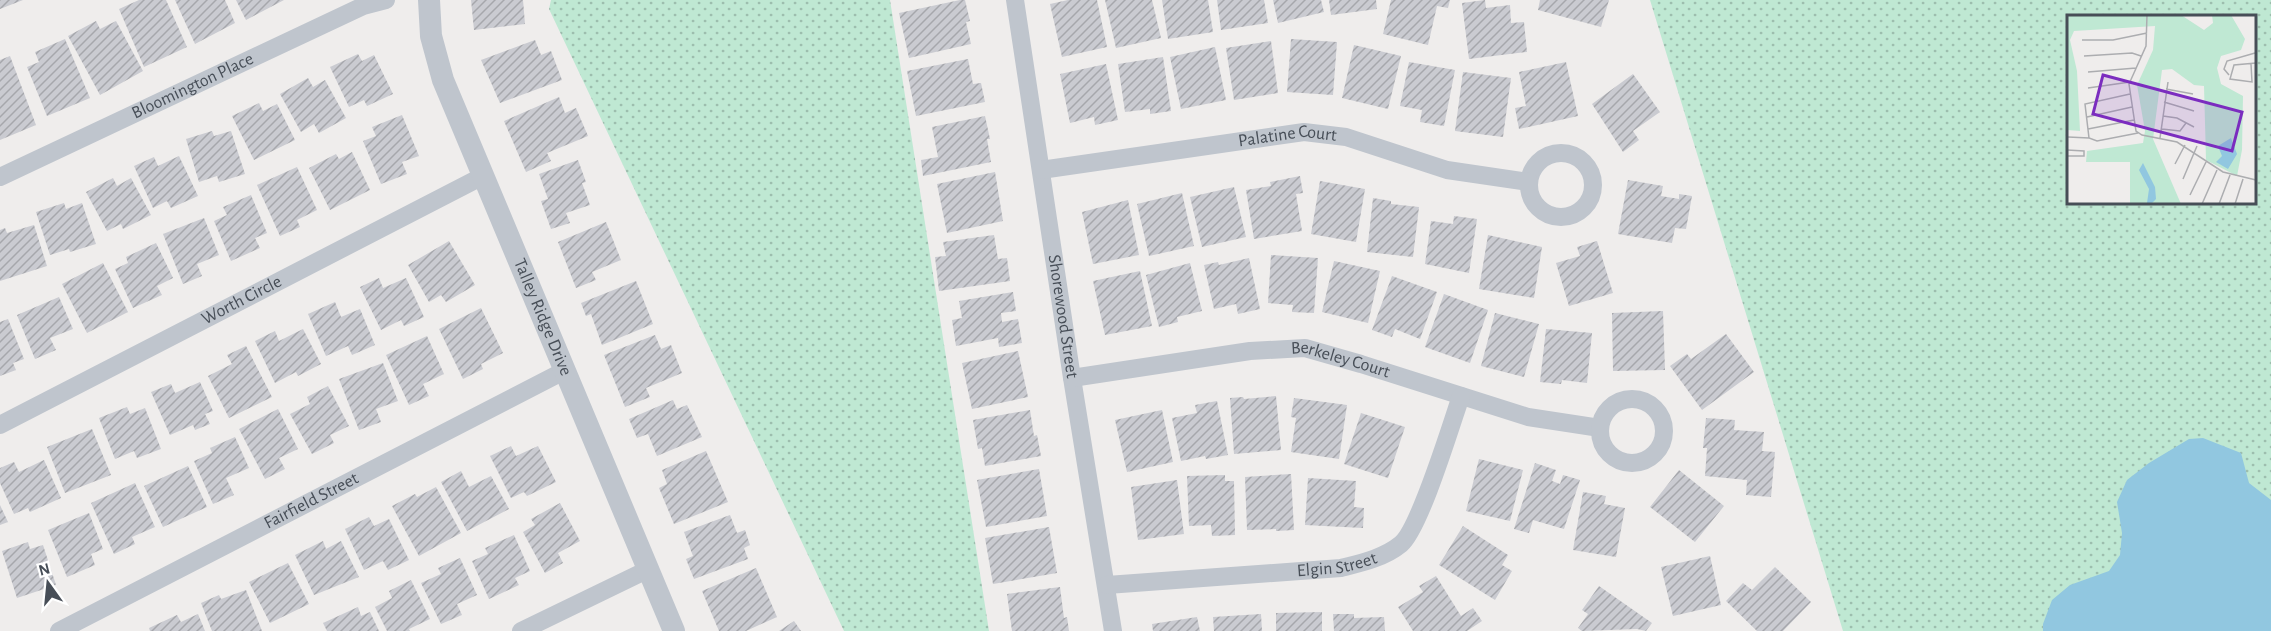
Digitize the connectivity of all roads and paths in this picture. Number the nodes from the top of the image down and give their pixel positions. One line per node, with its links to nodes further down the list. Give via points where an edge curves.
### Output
1 (386, 0): 6 (street, Bloomington Place, via 363,6)
2 (429, 0): 5 (street, Talley Ridge Drive, via 431,36 443,80)
3 (1015, 0): 4 (street, Shorewood Street)
4 (1041, 171): 7 (street, Palatine Court, via 1304,132 1346,137 1447,170); 9 (street, Shorewood Street)
5 (483, 176): 8 (street, Talley Ridge Drive); 11 (street, Worth Circle)
6 (0, 177)
7 (1529, 182)
8 (564, 371): 13 (street, Talley Ridge Drive); 15 (street, Fairfield Street)
9 (1072, 378): 10 (street, Berkeley Court, via 1250,351 1305,348); 14 (street, Shorewood Street)
10 (1461, 396): 12 (street, Berkeley Court, via 1528,417); 14 (street, Elgin Street, via 1416,521 1401,544 1371,560 1341,568)
11 (0, 424)
12 (1600, 428)
13 (647, 570): 16 (street); 17 (street, Talley Ridge Drive)
14 (1107, 585): 18 (street, Shorewood Street)
15 (59, 631)
16 (521, 631)
17 (674, 631)
18 (1113, 631)

